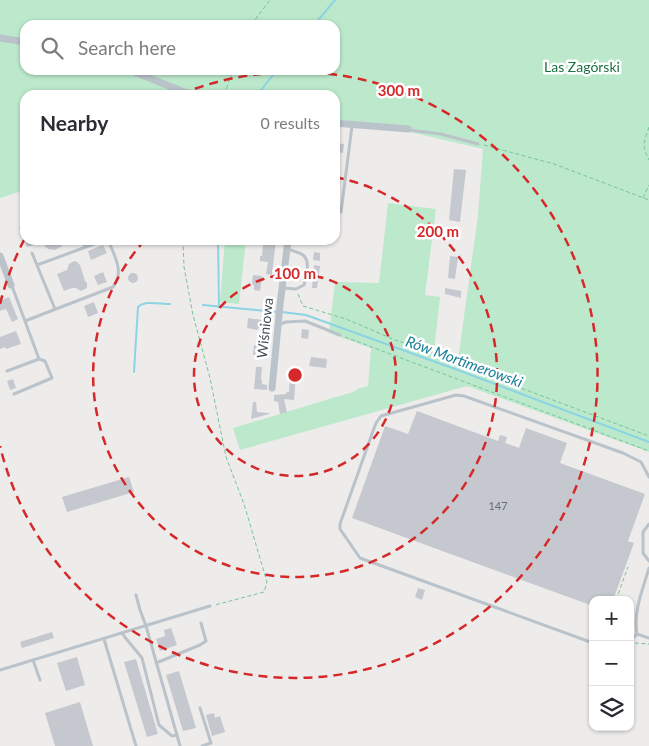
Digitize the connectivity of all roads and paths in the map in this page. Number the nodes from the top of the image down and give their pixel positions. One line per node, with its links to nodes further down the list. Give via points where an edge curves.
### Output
1 (270, 0): 2 (path)
2 (255, 20)
3 (0, 38): 4 (street)
4 (20, 41)
5 (142, 75): 7 (street)
6 (230, 75): 8 (path)
7 (179, 90)
8 (226, 90)
9 (340, 123): 10 (street)
10 (352, 124): 12 (street); 18 (lane)
11 (649, 127): 14 (path, via 643,144)
12 (408, 130): 13 (lane, via 441,134)
13 (478, 144): 16 (path, via 554,164)
14 (649, 160)
15 (649, 186): 16 (path)
16 (643, 198): 17 (path)
17 (649, 200)
18 (342, 212)
19 (91, 245): 23 (lane)
20 (108, 245): 31 (lane, via 119,267 113,287)
21 (183, 245): 48 (path, via 193,315 226,457 267,582 264,592)
22 (287, 245): 24 (street, Wiśniowa)
23 (85, 247): 27 (lane)
24 (287, 249): 29 (street, Wiśniowa); 30 (lane, via 302,254 307,260 304,285)
25 (32, 253): 27 (lane)
26 (0, 256): 28 (street)
27 (37, 265): 31 (lane)
28 (11, 286): 32 (lane)
29 (282, 288): 30 (lane); 33 (street, Wiśniowa)
30 (296, 289): 39 (path, via 303,306 346,319)
31 (55, 309): 32 (lane)
32 (25, 321): 35 (lane)
33 (278, 322): 34 (lane, via 305,321); 37 (street, Wiśniowa)
34 (340, 335): 40 (path)
35 (39, 359): 36 (lane); 38 (lane, via 45,361 52,378)
36 (7, 371)
37 (272, 388)
38 (14, 394)
39 (649, 436)
40 (649, 451)
41 (649, 477): 56 (lane, via 640,462 623,453 464,396 456,395 381,416 373,431 340,524 340,529 360,558)
42 (649, 524): 43 (lane, via 643,532 643,553)
43 (649, 561)
44 (628, 567): 47 (path)
45 (649, 568): 52 (lane, via 637,611)
46 (136, 595): 50 (lane)
47 (617, 596)
48 (210, 606): 50 (lane)
49 (201, 623): 60 (lane, via 206,641)
50 (146, 626): 51 (lane); 60 (lane)
51 (122, 633): 55 (lane); 64 (lane, via 142,658 159,725 172,736)
52 (637, 634): 53 (lane); 54 (lane)
53 (634, 637)
54 (649, 638)
55 (104, 639): 59 (lane); 65 (lane)
56 (589, 642)
57 (634, 643): 58 (path)
58 (649, 644)
59 (33, 660): 61 (lane); 62 (lane)
60 (156, 663): 64 (lane)
61 (0, 670)
62 (40, 680)
63 (200, 708): 67 (lane, via 211,743)
64 (177, 735): 66 (lane)
65 (136, 746)
66 (180, 746)
67 (202, 746)

